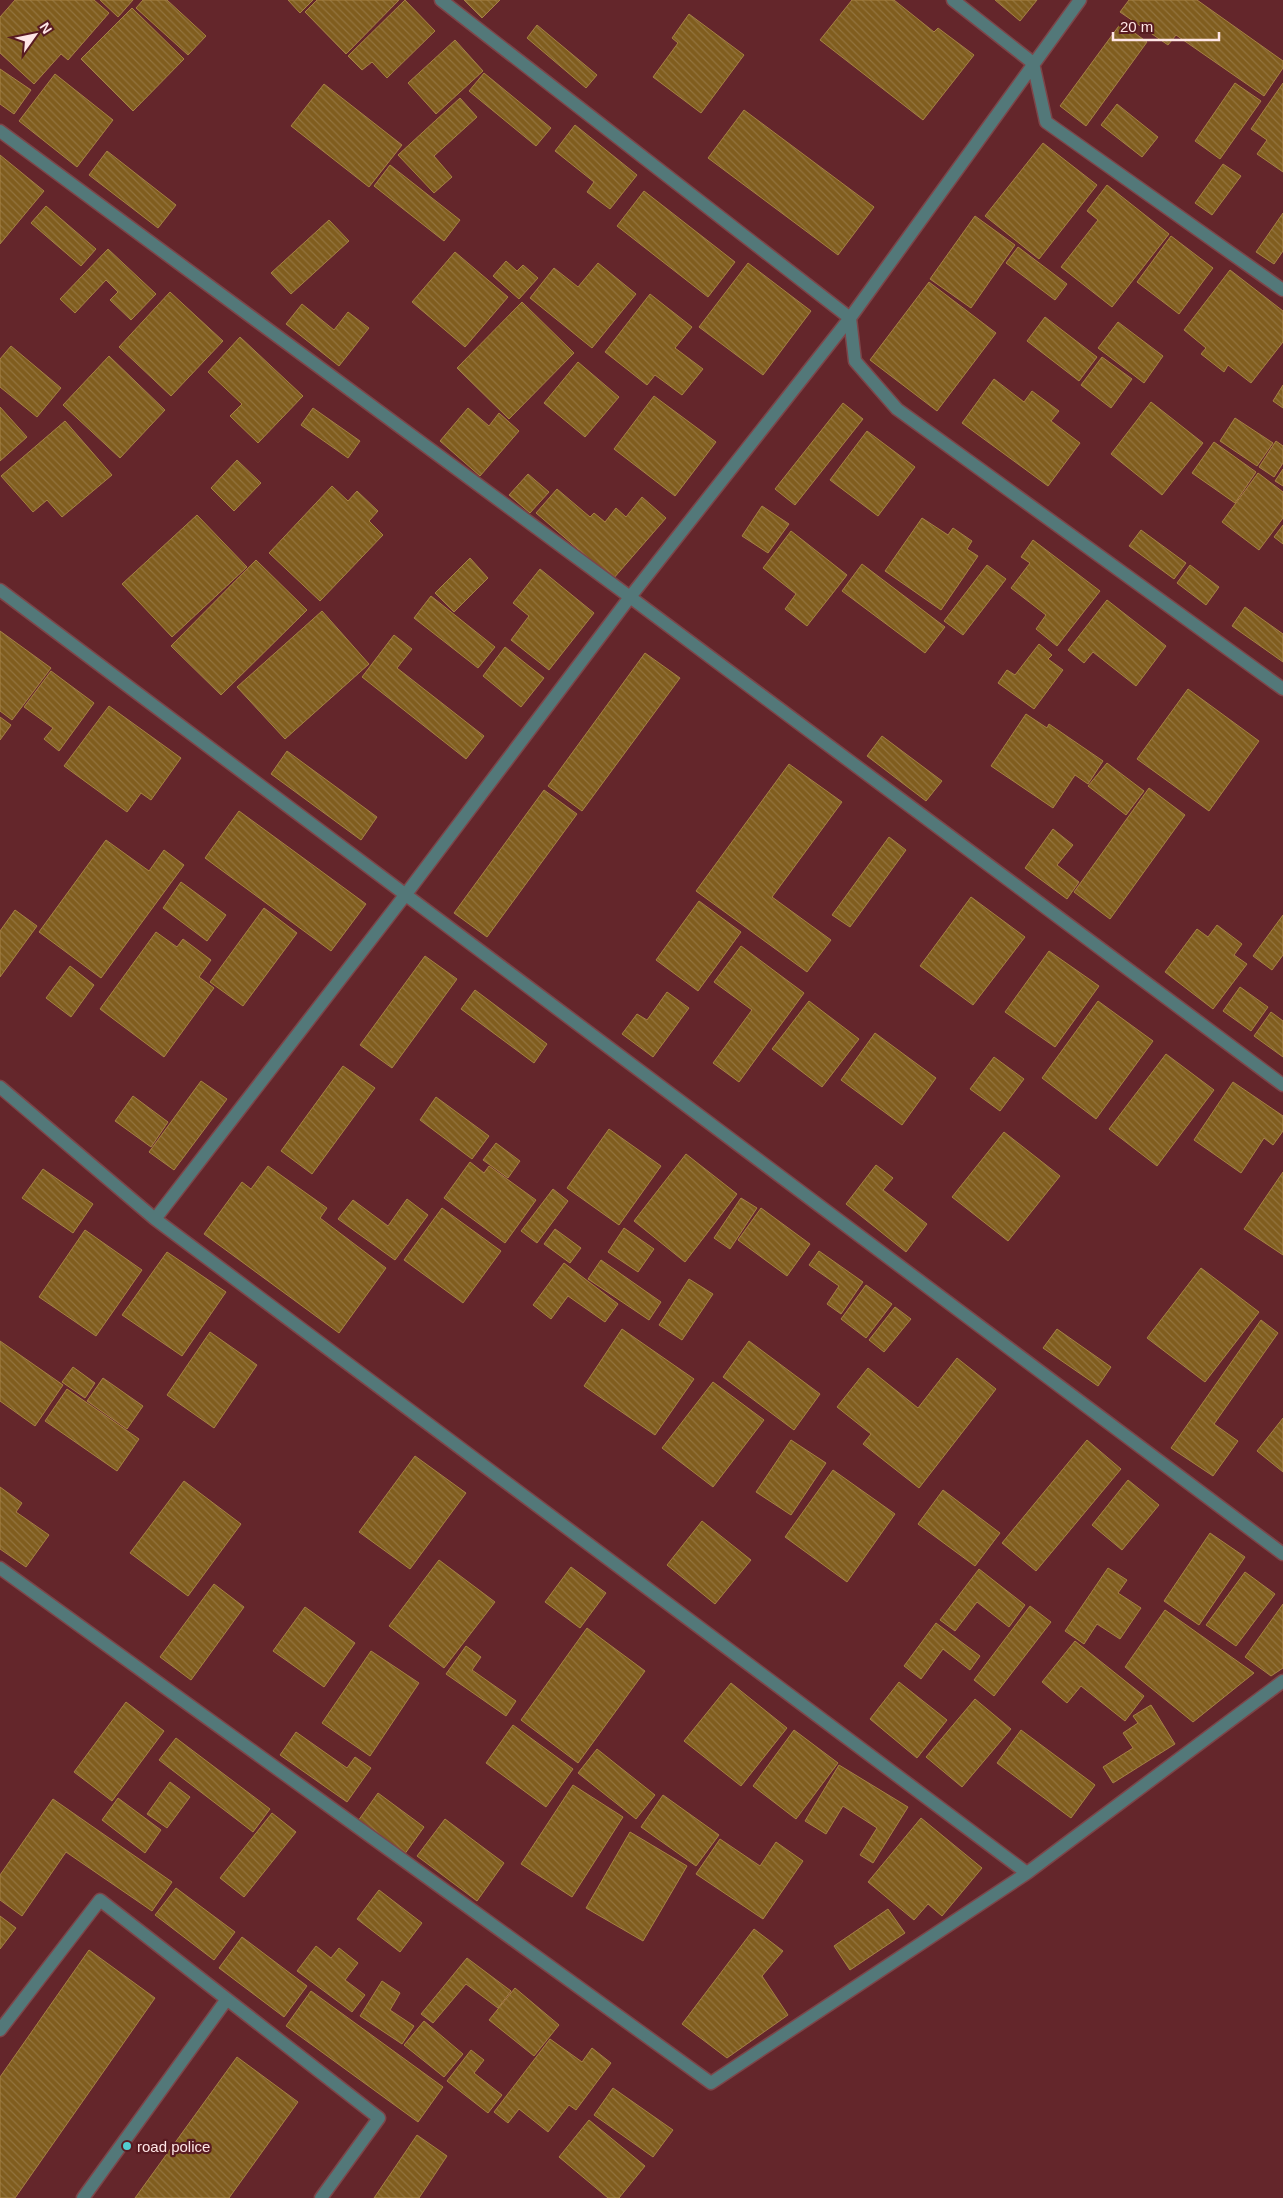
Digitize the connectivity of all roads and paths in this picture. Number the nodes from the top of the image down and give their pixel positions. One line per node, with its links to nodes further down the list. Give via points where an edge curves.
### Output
1 (441, 0): 7 (street)
2 (953, 0): 4 (street)
3 (1080, 0): 4 (street)
4 (1033, 63): 6 (street, via 1046,122); 7 (street)
5 (0, 131): 9 (street)
6 (1283, 290)
7 (850, 318): 9 (street); 10 (street, via 855,361 897,410)
8 (0, 590): 11 (street)
9 (630, 597): 11 (street); 12 (street)
10 (1283, 689)
11 (406, 894): 14 (street); 15 (street)
12 (1283, 1085)
13 (0, 1087): 14 (street)
14 (155, 1219): 18 (street)
15 (1283, 1554)
16 (0, 1568): 18 (street, via 711,2083)
17 (1283, 1681): 18 (street)
18 (1027, 1873)
19 (227, 1999): 20 (street, via 100,1900); 21 (street); 22 (street, via 379,2118)
20 (0, 2030)
21 (84, 2198)
22 (322, 2198)

